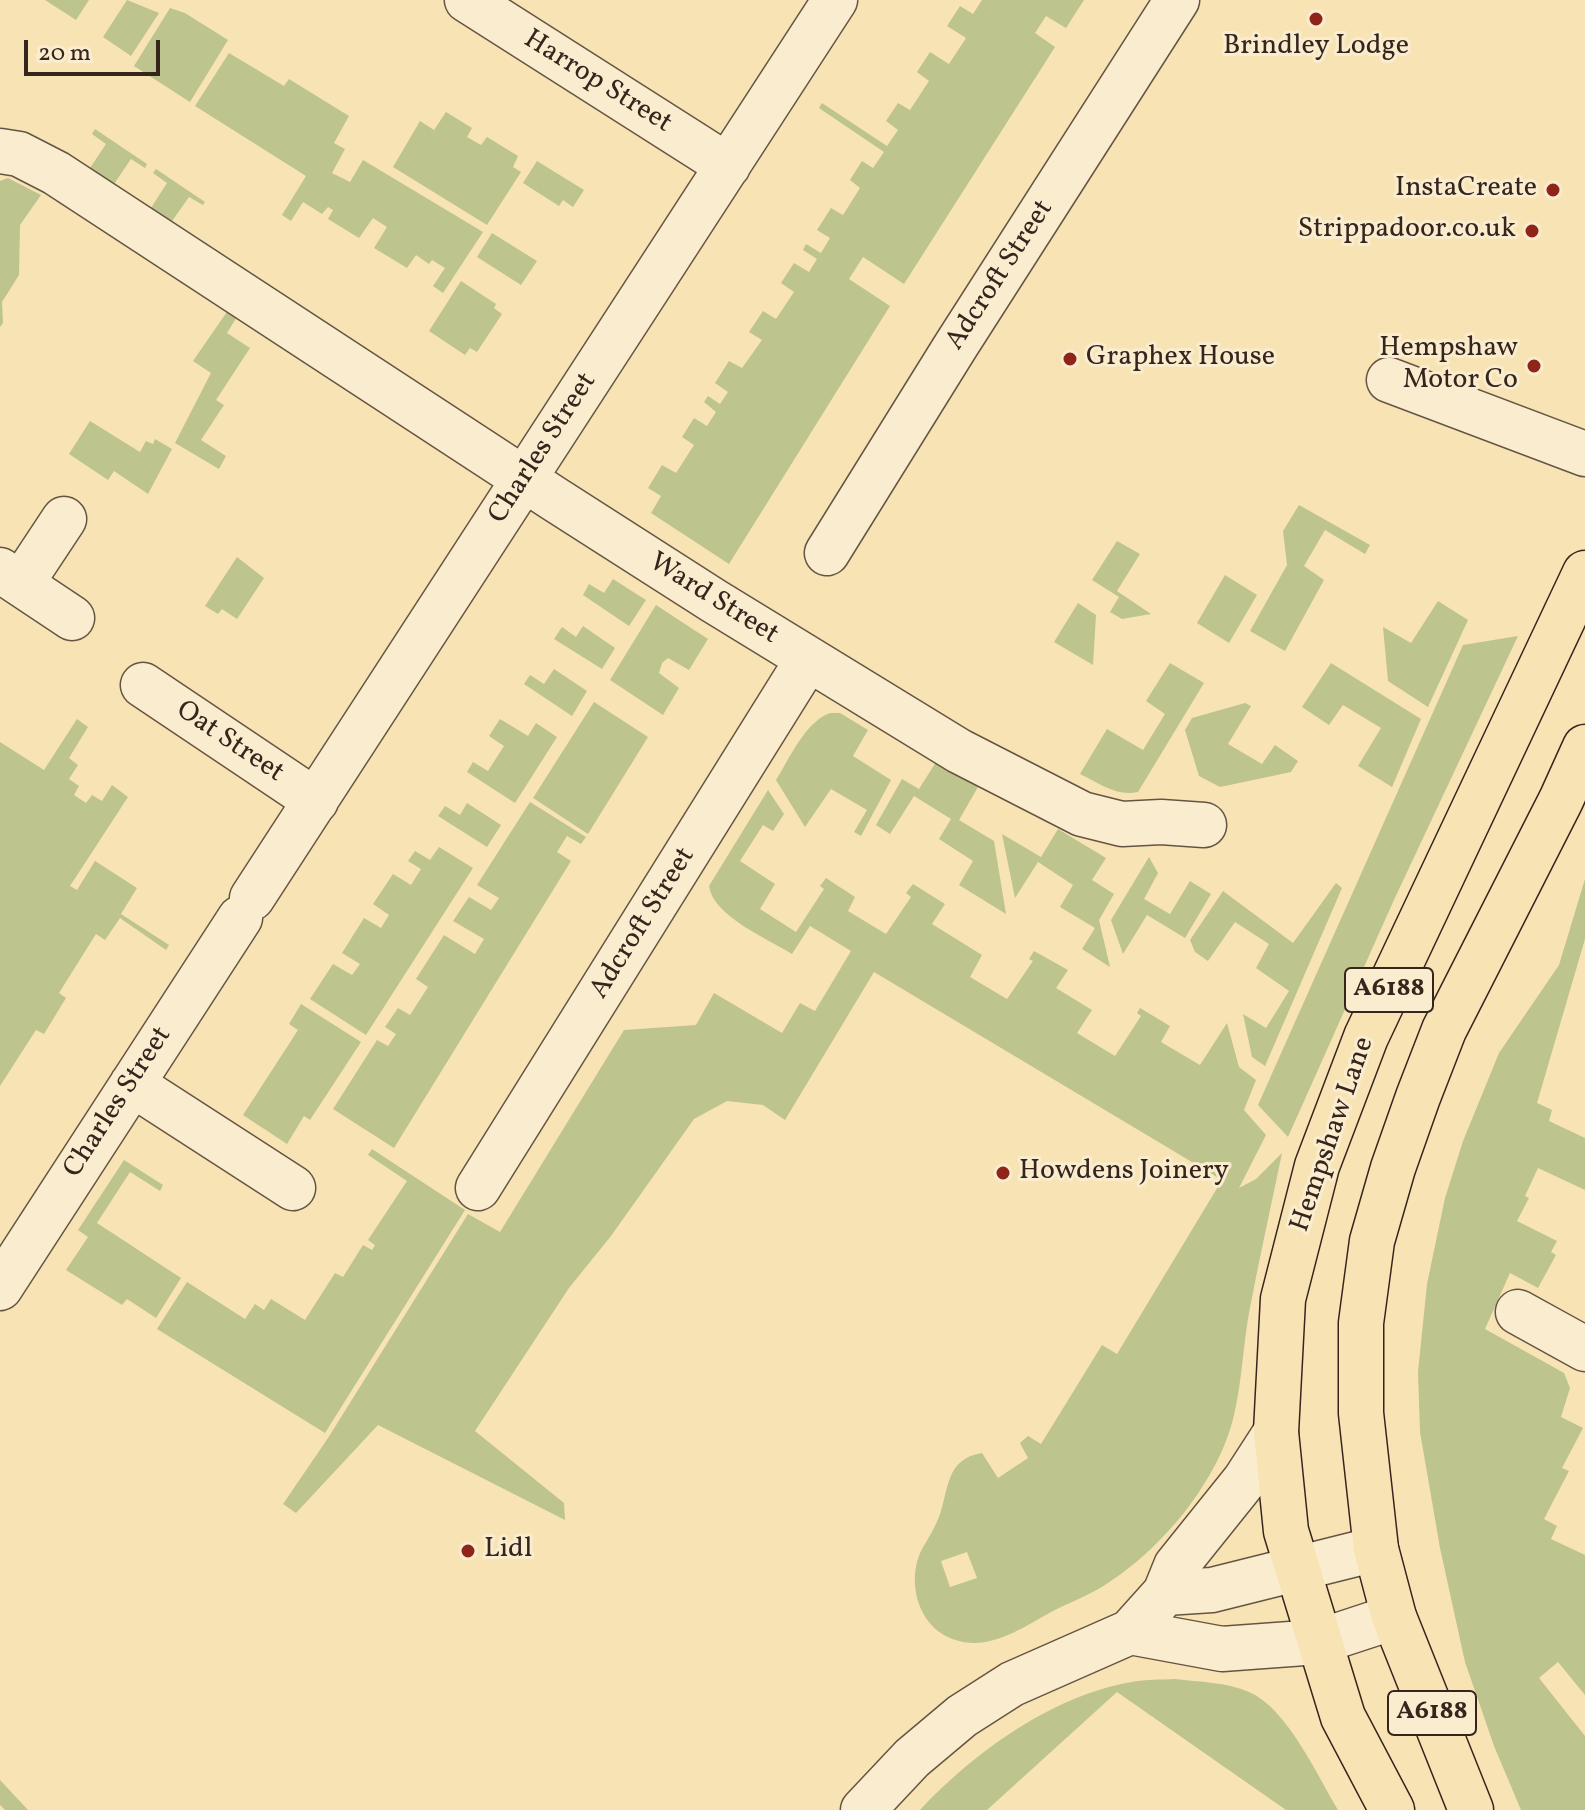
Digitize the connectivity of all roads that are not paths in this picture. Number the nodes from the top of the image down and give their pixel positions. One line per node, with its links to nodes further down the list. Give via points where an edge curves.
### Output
1 (467, 0): 5 (street, Harrop Street)
2 (835, 0): 5 (street, Charles Street)
3 (1177, 0): 10 (street, Adcroft Street)
4 (0, 151): 8 (street, Ward Street, via 19,154 56,173)
5 (728, 166): 8 (street, Charles Street)
6 (1389, 380): 7 (street)
7 (1585, 454)
8 (524, 479): 14 (street, Ward Street); 17 (street, Charles Street)
9 (64, 519): 12 (street)
10 (827, 553)
11 (1585, 573): 25 (main road, Hempshaw Lane / A6188, via 1366,1037 1317,1166 1283,1299)
12 (11, 577): 13 (street)
13 (72, 618)
14 (808, 659): 18 (street, Ward Street, via 959,751 1082,814 1122,824); 21 (street, Adcroft Street)
15 (143, 685): 17 (street, Oat Street)
16 (1585, 747): 26 (main road, A6188, via 1444,1030 1372,1241 1361,1323 1361,1413)
17 (316, 801): 19 (street, Charles Street)
18 (1204, 825)
19 (132, 1084): 20 (street); 22 (street, Charles Street)
20 (293, 1188)
21 (478, 1188)
22 (0, 1288)
23 (1518, 1312): 24 (street)
24 (1585, 1349)
25 (1276, 1432): 27 (main road, Hempshaw Lane / A6188, via 1286,1531); 28 (street, via 1176,1566)
26 (1376, 1549): 27 (street); 29 (main road, A6188)
27 (1298, 1567): 28 (street, via 1212,1590); 31 (main road, Hempshaw Lane / A6188)
28 (1165, 1593): 30 (street)
29 (1394, 1617): 31 (street); 34 (main road, A6188)
30 (1130, 1632): 31 (street, via 1222,1649); 32 (street, via 1012,1684 962,1716)
31 (1318, 1642): 33 (main road, A6188, via 1343,1717)
32 (863, 1810)
33 (1392, 1810)
34 (1471, 1810)

